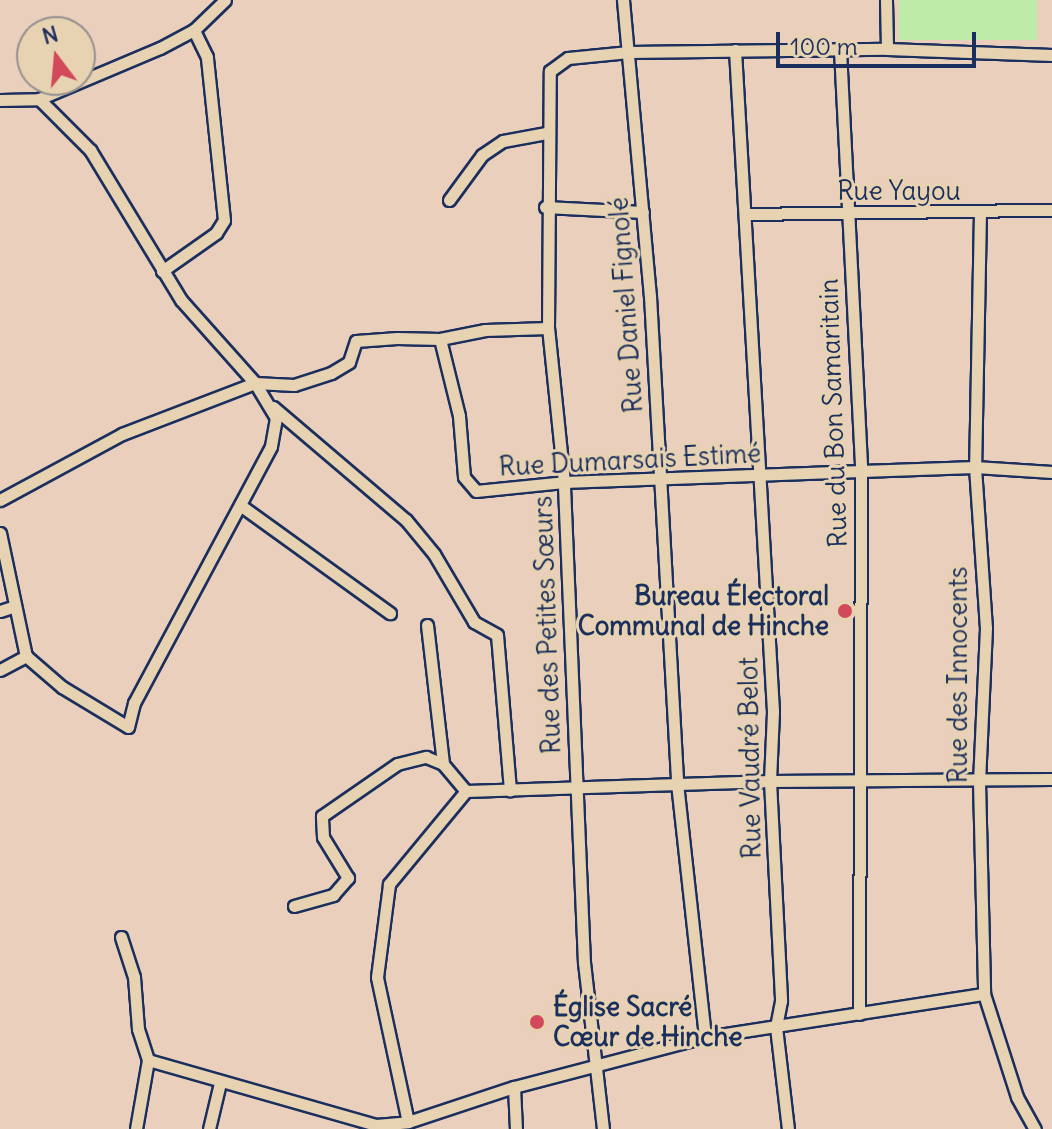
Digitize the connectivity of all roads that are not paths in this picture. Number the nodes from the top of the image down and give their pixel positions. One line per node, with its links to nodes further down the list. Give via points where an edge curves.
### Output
1 (205, 0): 4 (street)
2 (623, 0): 9 (street, Rue Daniel Fignolé)
3 (886, 0): 6 (street)
4 (221, 3): 5 (street)
5 (194, 30): 11 (street); 21 (street, via 207,57 224,220 216,233)
6 (887, 49): 8 (street); 10 (street)
7 (735, 50): 8 (street); 9 (street); 20 (street, Rue Vaudré Belot)
8 (840, 50): 19 (street, Rue du Bon Samaritain)
9 (629, 52): 13 (street, Rue des Petites Sœurs, via 568,58 550,71); 17 (street, Rue Daniel Fignolé)
10 (1052, 55)
11 (39, 99): 12 (street); 21 (street, via 90,150)
12 (0, 100)
13 (546, 133): 14 (street, via 503,141 482,155); 15 (street, Rue des Petites Sœurs)
14 (449, 200)
15 (545, 207): 17 (street); 22 (street, Rue des Petites Sœurs)
16 (1052, 210): 18 (street, Rue Yayou)
17 (643, 212): 30 (street, Rue Daniel Fignolé)
18 (980, 212): 19 (street, Rue Yayou); 26 (street, Rue des Innocents)
19 (847, 213): 20 (street, Rue Yayou); 27 (street, Rue du Bon Samaritain)
20 (747, 214): 29 (street, Rue Vaudré Belot)
21 (162, 271): 24 (street)
22 (548, 328): 23 (street, via 485,330); 31 (street, Rue des Petites Sœurs)
23 (440, 339): 24 (street, via 362,340 351,346 343,368 331,373 294,385); 31 (street, Rue Dumarsais Estimé, via 469,488)
24 (255, 383): 25 (street); 32 (street, via 122,434)
25 (272, 407): 33 (street, via 276,418 271,446); 48 (street, via 406,520 434,554 474,622 497,635)
26 (975, 467): 27 (street, Rue Dumarsais Estimé); 28 (street, Rue Dumarsais Estimé); 45 (street, Rue des Innocents, via 986,628)
27 (861, 471): 29 (street, Rue Dumarsais Estimé); 44 (street, Rue du Bon Samaritain)
28 (1052, 472)
29 (761, 475): 30 (street, Rue Dumarsais Estimé); 43 (street, Rue Vaudré Belot, via 773,712)
30 (657, 480): 31 (street, Rue Dumarsais Estimé); 46 (street, Rue Daniel Fignolé)
31 (564, 482): 47 (street, Rue des Petites Sœurs)
32 (0, 500)
33 (240, 505): 37 (street); 39 (street, via 134,703 128,727 62,687)
34 (0, 533): 35 (street)
35 (15, 606): 36 (street); 39 (street)
36 (0, 611)
37 (390, 613)
38 (427, 625): 41 (street)
39 (26, 656): 40 (street)
40 (0, 670)
41 (443, 764): 49 (street); 50 (street, via 410,758 322,816 323,837 348,878 333,895)
42 (1052, 779): 45 (street)
43 (770, 781): 44 (street); 46 (street); 54 (street, Rue Vaudré Belot, via 781,1001)
44 (859, 781): 45 (street); 53 (street, Rue du Bon Samaritain)
45 (979, 782): 52 (street, Rue des Innocents)
46 (677, 783): 47 (street); 55 (street, Rue Daniel Fignolé)
47 (574, 786): 48 (street); 57 (street, Rue des Petites Sœurs)
48 (510, 790): 49 (street)
49 (466, 791): 60 (street, via 389,884 377,977)
50 (294, 906)
51 (121, 937): 56 (street, via 134,977 138,1029)
52 (984, 994): 53 (street); 67 (street, Rue des Innocents, via 1017,1097)
53 (859, 1014): 54 (street)
54 (776, 1027): 55 (street); 66 (street, Rue Vaudré Belot)
55 (705, 1037): 57 (street)
56 (148, 1060): 58 (street); 62 (street)
57 (593, 1066): 59 (street); 65 (street, Rue des Petites Sœurs)
58 (220, 1083): 61 (street); 63 (street)
59 (514, 1087): 60 (street); 64 (street)
60 (408, 1122): 61 (street)
61 (375, 1127)
62 (136, 1129)
63 (209, 1129)
64 (516, 1129)
65 (603, 1129)
66 (788, 1129)
67 (1035, 1129)

